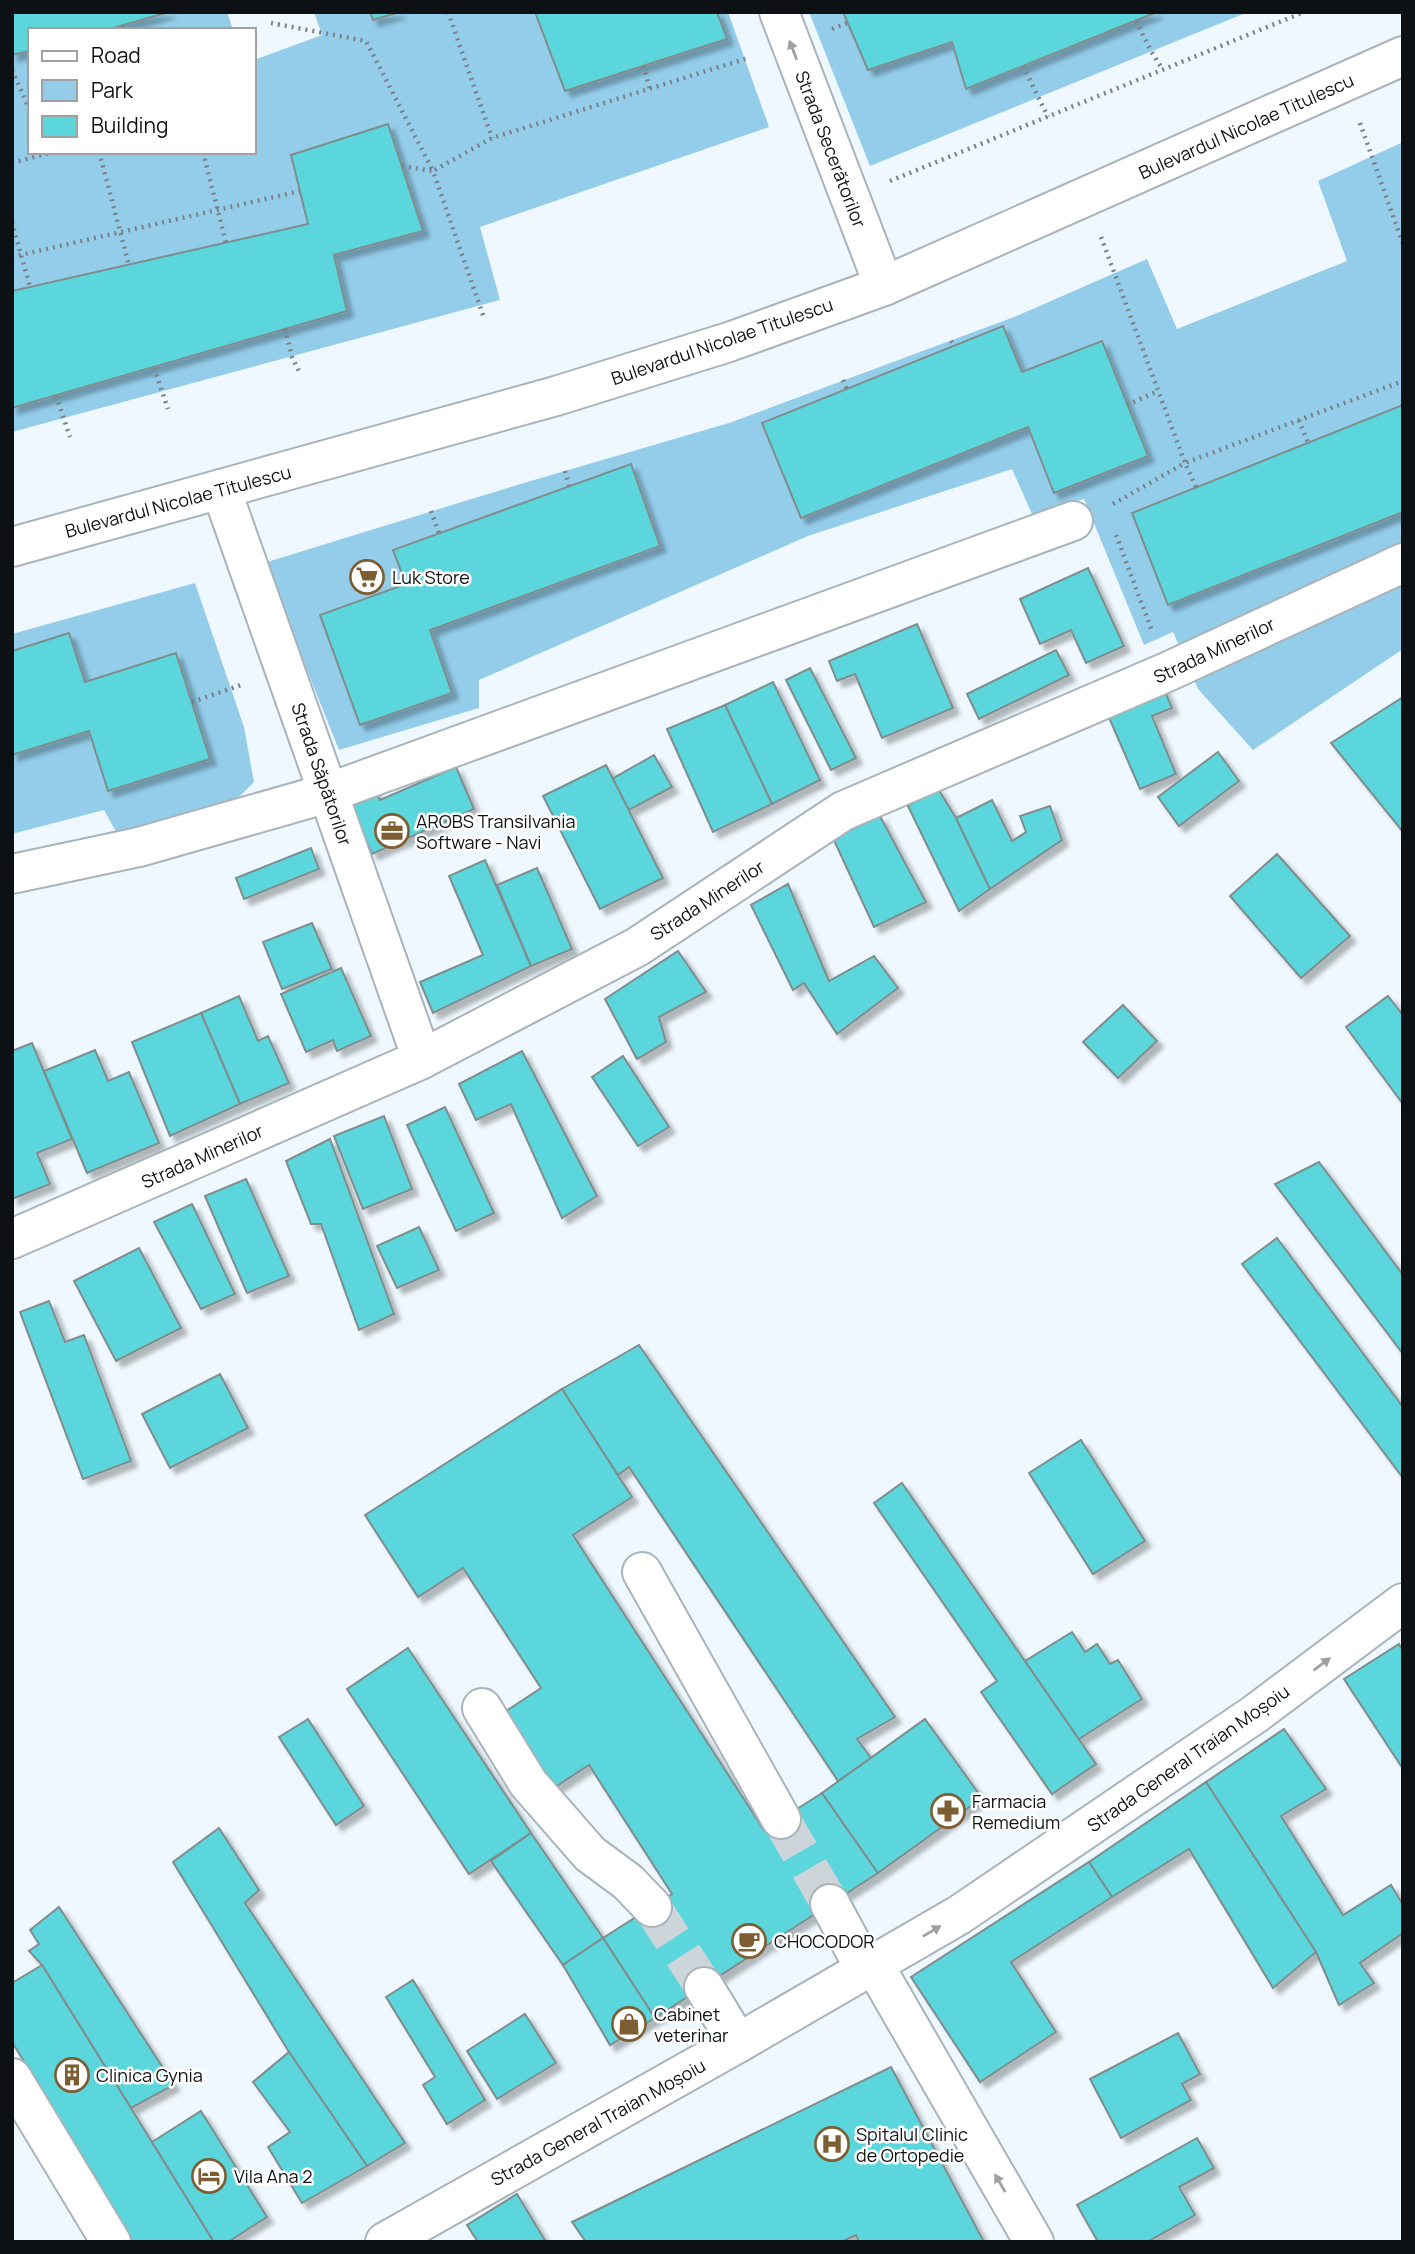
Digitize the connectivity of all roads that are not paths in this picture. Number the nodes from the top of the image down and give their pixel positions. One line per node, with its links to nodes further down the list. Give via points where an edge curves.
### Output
1 (785, 28): 3 (street, Strada Secerătorilor, one-way to 1)
2 (1403, 56): 3 (street, Bulevardul Nicolae Titulescu)
3 (884, 286): 4 (street, Bulevardul Nicolae Titulescu, via 729,342 556,396)
4 (221, 489): 6 (street, Bulevardul Nicolae Titulescu); 8 (street, Strada Săpătorilor)
5 (1090, 515): 8 (street)
6 (12, 547)
7 (1403, 563): 10 (street, Strada Minerilor, via 843,811 637,947)
8 (328, 793): 9 (street, via 139,847); 10 (street, Strada Săpătorilor)
9 (12, 874)
10 (422, 1059): 11 (street, Strada Minerilor)
11 (12, 1239)
12 (642, 1572): 15 (street)
13 (1403, 1603): 18 (street, Strada General Traian Moșoiu, one-way to 13, via 959,1915 1255,1714)
14 (482, 1708): 17 (street, via 528,1783 590,1854)
15 (781, 1819)
16 (830, 1904): 18 (street)
17 (652, 1907)
18 (869, 1967): 20 (street, Strada General Traian Moșoiu); 24 (street, one-way to 18)
19 (704, 1987): 20 (street)
20 (738, 2043): 23 (street, Strada General Traian Moșoiu)
21 (12, 2078): 22 (street)
22 (111, 2242)
23 (385, 2242)
24 (1034, 2242)

